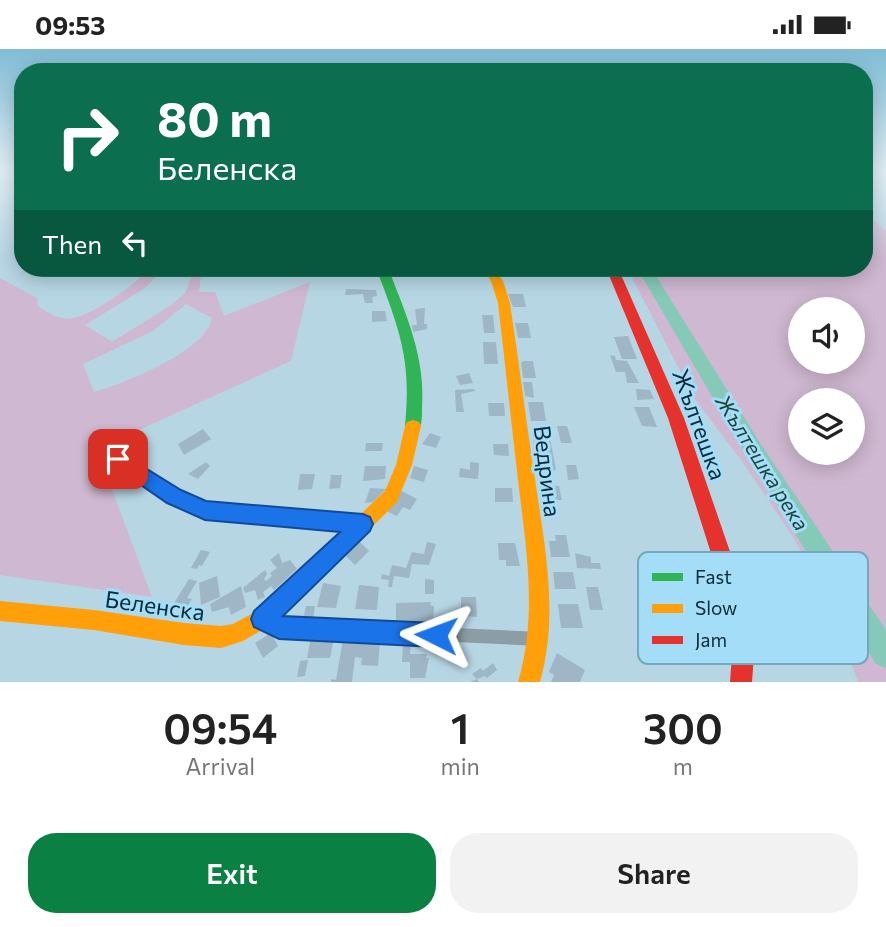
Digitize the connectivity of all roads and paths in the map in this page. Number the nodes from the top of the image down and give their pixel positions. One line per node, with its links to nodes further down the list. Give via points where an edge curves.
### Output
1 (385, 277): 5 (street, Беленска, via 414,354 416,397 401,480)
2 (494, 277): 9 (street, Ведрина, via 506,316 537,565)
3 (616, 277): 6 (street, Жълтешка, via 677,418)
4 (118, 459): 5 (street, via 174,497 205,510)
5 (363, 524): 8 (street, Беленска)
6 (721, 552)
7 (0, 611): 8 (street, Беленска, via 209,636 236,634)
8 (262, 619): 9 (street, via 279,627)
9 (540, 639): 11 (street, Ведрина)
10 (742, 664): 12 (street, Жълтешка)
11 (529, 682)
12 (741, 682)

